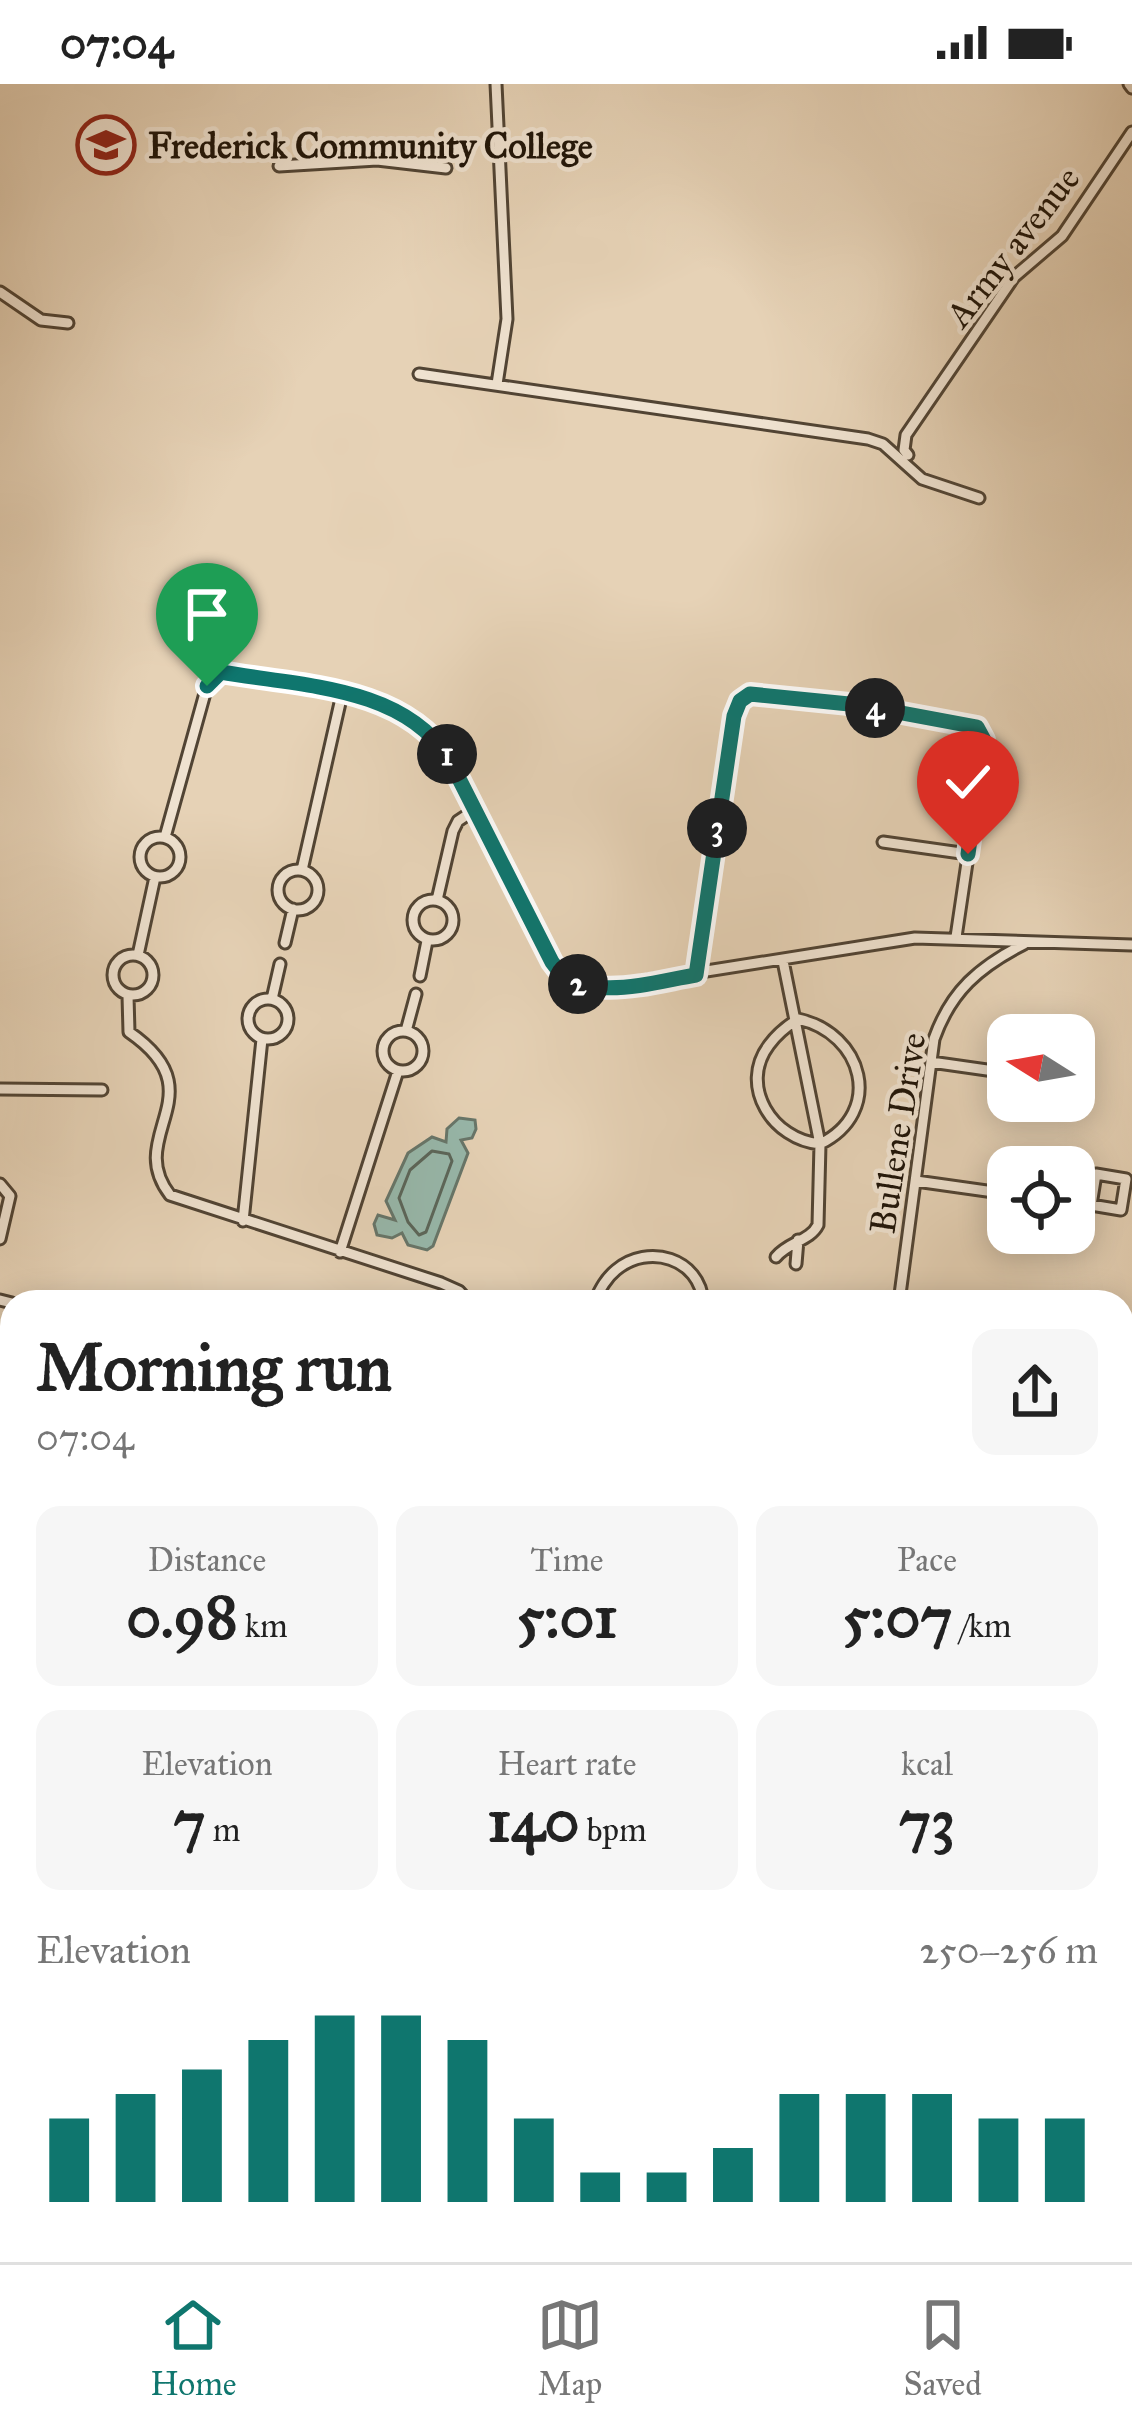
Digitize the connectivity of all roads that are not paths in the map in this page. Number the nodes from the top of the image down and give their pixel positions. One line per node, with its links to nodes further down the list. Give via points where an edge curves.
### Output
1 (496, 84): 8 (street, via 507,319)
2 (1132, 132): 9 (street, Army avenue, via 1062,236 1014,277 906,435)
3 (279, 166): 4 (street, via 377,160)
4 (446, 168)
5 (0, 292): 6 (street, via 41,320)
6 (68, 322)
7 (419, 374): 8 (street)
8 (497, 384): 10 (street, via 868,440 884,444 922,479)
9 (908, 455)
10 (979, 498)
11 (343, 694): 12 (street, via 395,708 425,729); 13 (street, via 215,674); 16 (street)
12 (476, 809): 18 (street, via 453,831); 30 (street, via 568,979 593,989)
13 (164, 837): 17 (street, via 177,846 179,862); 17 (street, via 149,839 140,852 142,868)
14 (883, 842): 15 (street)
15 (968, 854): 20 (street); 30 (street, via 984,740 977,727 859,705 745,696 734,716)
16 (302, 870): 19 (street, via 279,885); 19 (street, via 315,877 317,898)
17 (155, 877): 26 (street)
18 (437, 900): 22 (street, via 412,916); 22 (street, via 453,926)
19 (292, 910): 24 (street)
20 (956, 937): 21 (street); 28 (street)
21 (986, 939): 23 (street); 27 (street)
22 (427, 941): 31 (street)
23 (1028, 941): 25 (street); 27 (street, Bullene Drive)
24 (285, 943)
25 (1132, 945)
26 (138, 956): 33 (street, via 122,958 113,970); 33 (street, via 151,965 153,980 144,993)
27 (993, 959): 38 (street, Bullene Drive, via 953,997)
28 (783, 961): 30 (street); 35 (street)
29 (280, 964): 34 (street)
30 (696, 975)
31 (420, 976)
32 (416, 994): 36 (street)
33 (128, 996): 48 (street, via 129,1032 154,1049 170,1089 156,1157 163,1186 178,1200)
34 (272, 999): 37 (street, via 252,1005 248,1015); 37 (street, via 285,1008 288,1024 278,1037)
35 (798, 1019): 43 (street); 43 (street, via 839,1037 859,1081 852,1114); 43 (street, via 766,1047 758,1087 784,1131)
36 (406, 1031): 40 (street, via 383,1047); 40 (street, via 423,1055 414,1068)
37 (262, 1039): 48 (street)
38 (931, 1063): 39 (street); 44 (street, Bullene Drive)
39 (987, 1070)
40 (398, 1071): 51 (street)
41 (0, 1089): 42 (street)
42 (102, 1090)
43 (820, 1144): 50 (street, via 818,1225)
44 (916, 1181): 46 (street); 57 (street, Bullene Drive)
45 (0, 1184): 49 (street, via 10,1196)
46 (987, 1191)
47 (1091, 1205): 47 (street, via 1121,1210 1126,1179 1096,1174)
48 (243, 1221): 51 (street)
49 (0, 1239)
50 (798, 1240): 52 (street); 53 (street)
51 (340, 1252): 54 (street)
52 (776, 1257)
53 (796, 1264)
54 (457, 1290)
55 (600, 1290): 56 (street, via 620,1266 654,1256 670,1257 695,1276)
56 (699, 1290)
57 (901, 1290)

